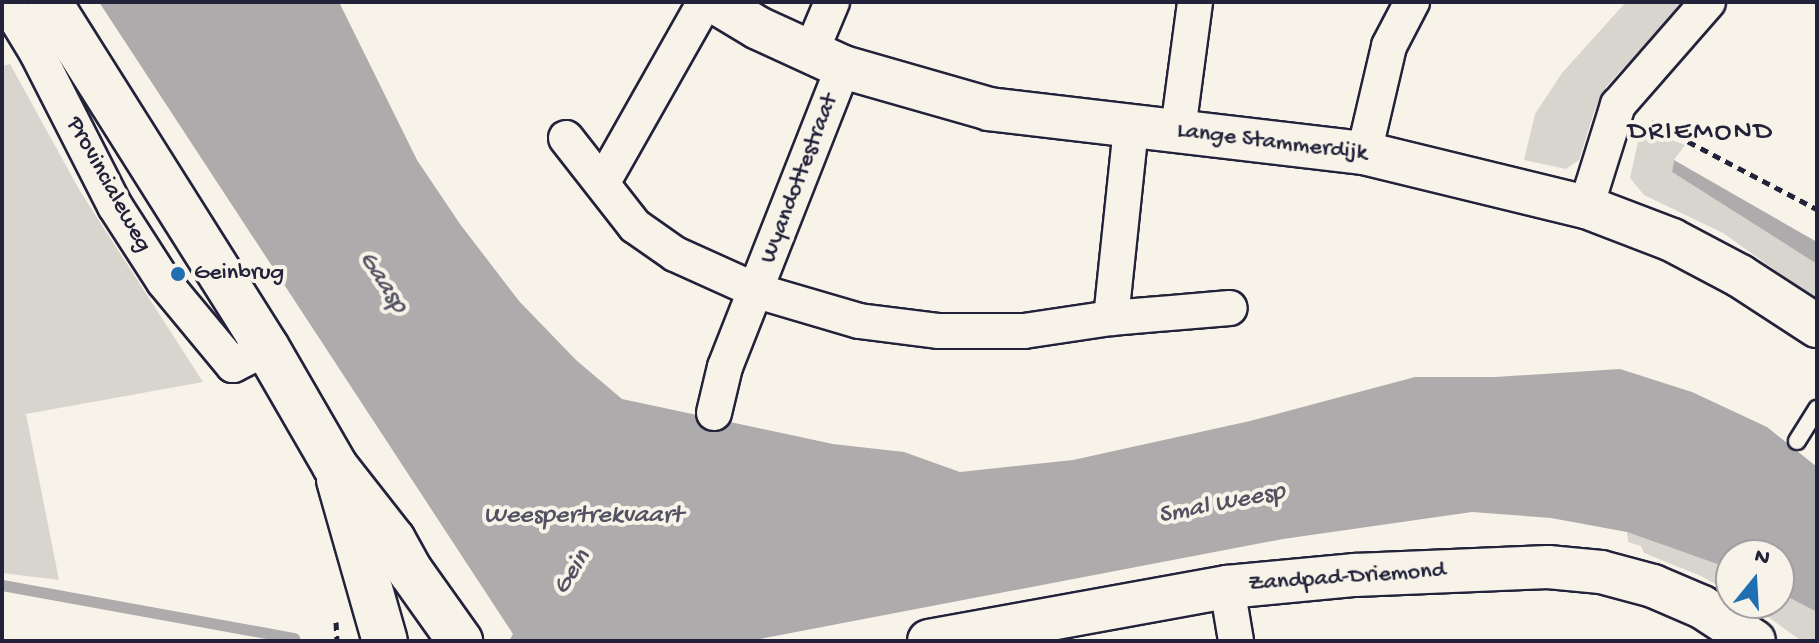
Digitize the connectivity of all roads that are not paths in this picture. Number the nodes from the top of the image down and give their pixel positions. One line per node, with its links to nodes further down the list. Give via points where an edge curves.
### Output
1 (6, 2): 20 (street, Provincialeweg, via 115,206 164,282)
2 (49, 2): 20 (main road, Provincialeweg)
3 (705, 2): 14 (street)
4 (715, 2): 9 (street, Lange Stammerdijk)
5 (832, 2): 9 (street, Wyandottestraat)
6 (1195, 2): 11 (street)
7 (1412, 2): 13 (street, via 1389,46)
8 (1708, 2): 15 (street, via 1618,105)
9 (827, 59): 10 (street, Lange Stammerdijk, via 989,109); 16 (street, Wyandottestraat)
10 (1131, 127): 11 (street, Lange Stammerdijk); 18 (street)
11 (1178, 130): 13 (street, Lange Stammerdijk)
12 (566, 138): 14 (street, Wyandottestraat)
13 (1364, 153): 15 (street, Lange Stammerdijk)
14 (603, 182): 16 (street, Wyandottestraat, via 635,226 675,254)
15 (1586, 207): 19 (street, Lange Stammerdijk, via 1672,240)
16 (757, 291): 18 (street, Wyandottestraat, via 859,321 939,331 1024,331); 22 (street, Wyandottestraat, via 725,367)
17 (1230, 308): 18 (street, Wyandottestraat)
18 (1111, 318)
19 (1817, 326)
20 (250, 357): 24 (main road, Provincialeweg)
21 (1817, 409): 23 (lane)
22 (714, 413)
23 (1797, 441)
24 (335, 466): 26 (main road, Provincialeweg); 27 (main road, Provincialeweg, via 393,540)
25 (1227, 587): 28 (street, Zandpad-Driemond); 29 (street); 30 (street, Zandpad-Driemond, via 1355,575 1575,569 1627,578 1678,595)
26 (385, 641)
27 (460, 641)
28 (929, 641)
29 (1236, 641)
30 (1754, 641)

